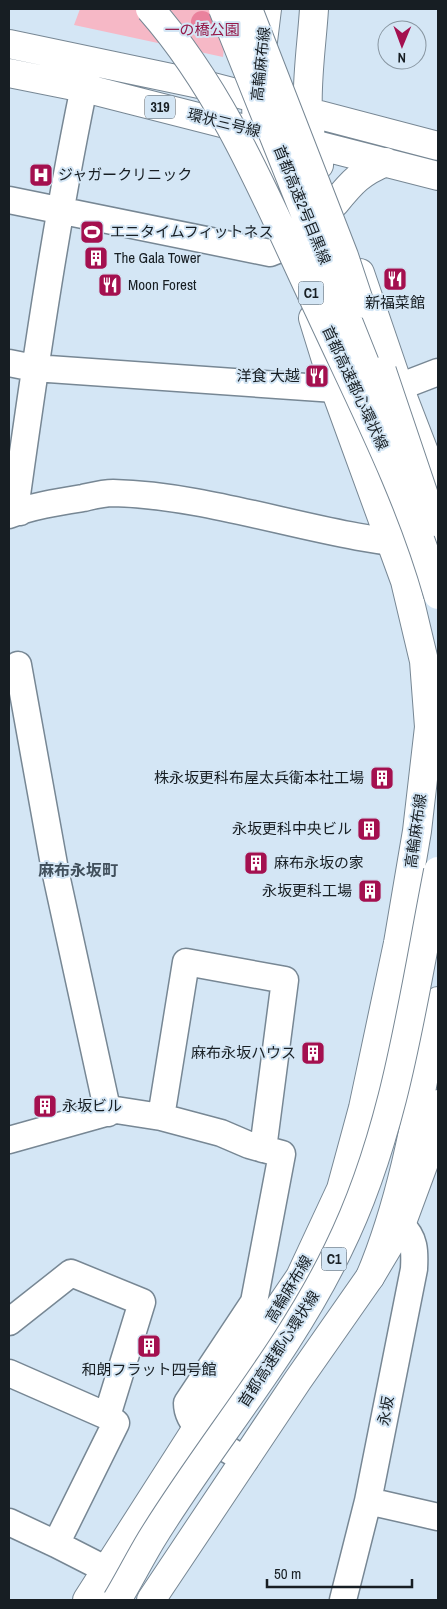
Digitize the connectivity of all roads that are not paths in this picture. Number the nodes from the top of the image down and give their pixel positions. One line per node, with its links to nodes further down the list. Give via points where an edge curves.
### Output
1 (150, 9): 34 (main road, 首都高速都心環状線 / C1, bridge, via 198,71 260,186 393,469)
2 (161, 9): 32 (main road, 首都高速都心環状線 / C1, via 209,70 270,182 382,421)
3 (223, 9): 33 (main road, 首都高速2号目黒線, bridge, via 403,460)
4 (248, 9): 29 (main road, 首都高速2号目黒線, bridge, via 344,256)
5 (267, 9): 11 (main road, 高輪麻布線)
6 (314, 9): 12 (main road, via 309,70)
7 (9, 44): 8 (main road, 319)
8 (90, 60): 10 (street); 11 (main road, 319)
9 (9, 73): 10 (main road, 環状三号線 / 319)
10 (84, 88): 13 (main road, 環状三号線 / 319); 20 (street)
11 (256, 98): 12 (main road, 319); 13 (main road, 高輪麻布線)
12 (310, 111): 14 (main road); 15 (main road, 319)
13 (256, 132): 14 (main road, 環状三号線 / 319); 21 (main road, 高輪麻布線, via 268,190)
14 (310, 143): 16 (main road, 環状三号線 / 319); 19 (main road)
15 (438, 146)
16 (386, 162): 17 (main road, 環状三号線 / 319); 19 (main road, via 354,179)
17 (438, 176)
18 (9, 200): 20 (street)
19 (335, 203): 25 (main road)
20 (60, 211): 21 (street, via 270,253); 23 (street)
21 (290, 245): 26 (main road, 高輪麻布線)
22 (9, 363): 23 (street)
23 (34, 368): 26 (street); 28 (street)
24 (438, 372): 25 (street)
25 (399, 387): 27 (main road)
26 (335, 389): 30 (main road, 高輪麻布線)
27 (438, 488)
28 (12, 514): 30 (street, via 41,505 110,493 174,498)
29 (438, 540)
30 (393, 544): 31 (street); 36 (main road, 高輪麻布線, via 405,581)
31 (438, 546)
32 (438, 552)
33 (438, 573)
34 (438, 595)
35 (18, 665): 41 (street, via 56,870)
36 (433, 706): 52 (main road, 高輪麻布線, via 398,943 363,1108 341,1189 300,1277)
37 (438, 871): 61 (main road, 首都高速都心環状線 / C1, bridge, via 387,1117 373,1164 339,1249 319,1288 272,1363 152,1539)
38 (438, 928): 40 (main road, 首都高速都心環状線 / C1)
39 (438, 1001): 40 (main road)
40 (422, 1090): 45 (main road); 47 (main road, via 402,1183); 49 (main road, 首都高速都心環状線 / C1, via 382,1165 328,1290)
41 (108, 1113): 42 (street, via 116,1110); 43 (street)
42 (160, 1117): 44 (street, via 221,1132); 44 (street, via 186,962 285,980)
43 (9, 1140)
44 (263, 1149): 52 (street, via 282,1154 254,1302 187,1403 187,1412)
45 (433, 1154): 46 (main road)
46 (402, 1224): 47 (main road); 54 (street, 永坂, via 410,1232 416,1248 414,1269)
47 (370, 1278): 53 (main road)
48 (9, 1322): 51 (street, via 71,1273 142,1302)
49 (279, 1369)
50 (9, 1373): 51 (street)
51 (107, 1416): 57 (street, via 116,1423)
52 (197, 1428): 53 (street); 58 (main road, 高輪麻布線)
53 (245, 1460): 59 (main road)
54 (368, 1501): 55 (street); 62 (street, 永坂)
55 (438, 1517)
56 (9, 1522): 57 (street)
57 (56, 1544): 58 (street)
58 (105, 1569): 60 (main road, 高輪麻布線)
59 (150, 1599)
60 (88, 1600)
61 (118, 1600)
62 (343, 1600)

